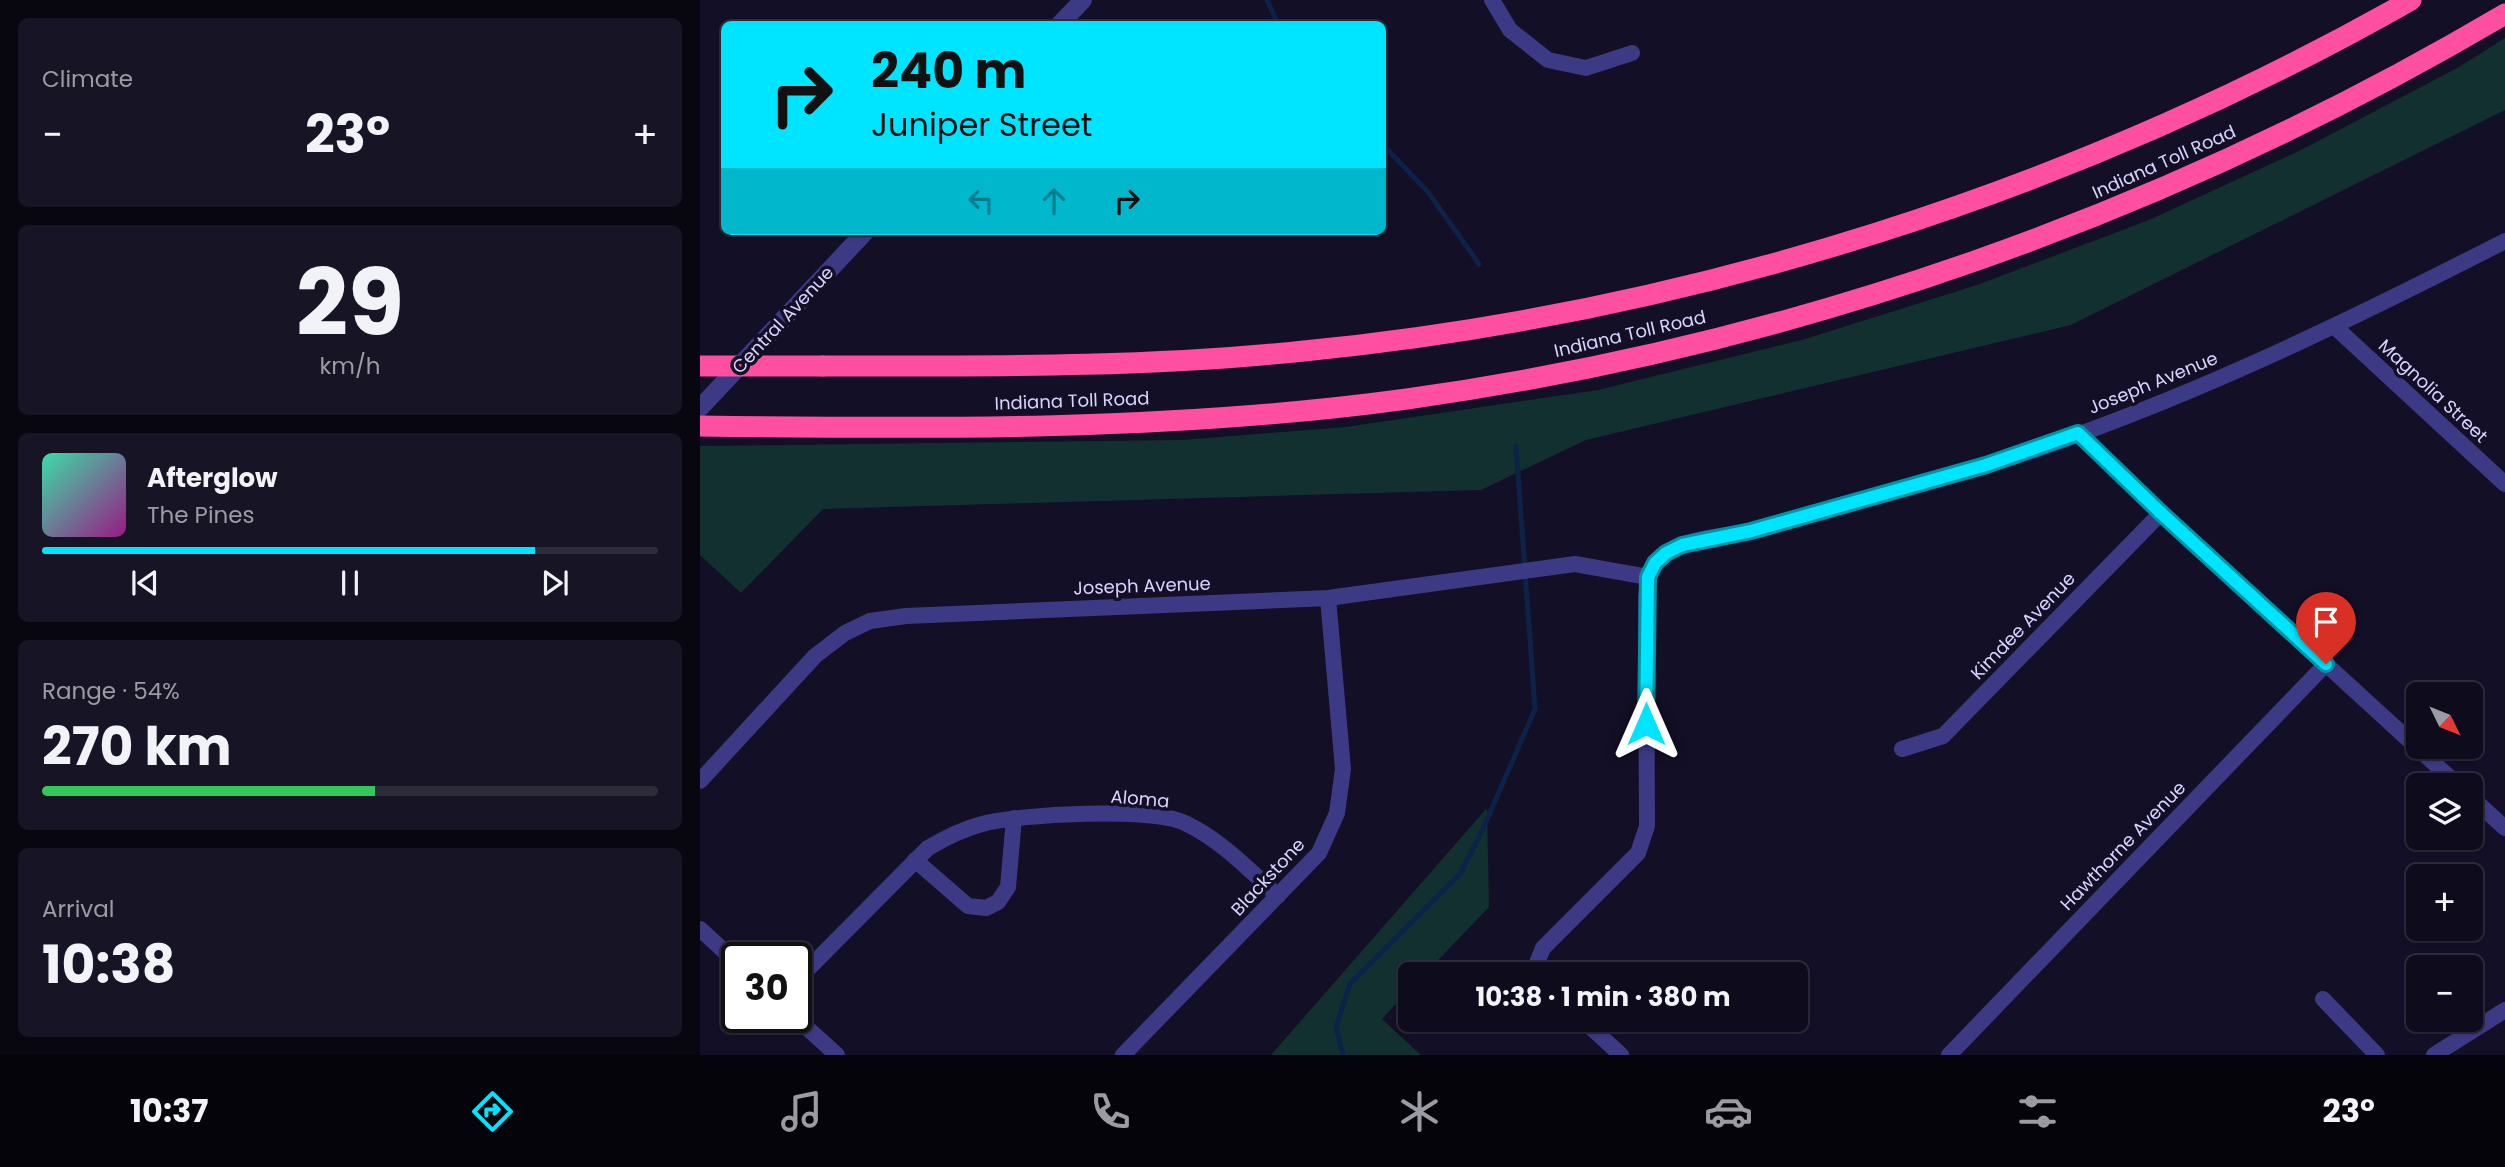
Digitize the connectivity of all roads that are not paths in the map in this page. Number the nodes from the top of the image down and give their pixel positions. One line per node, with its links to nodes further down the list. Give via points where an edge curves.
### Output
1 (1083, 0): 5 (street)
2 (1492, 0): 6 (street, via 1510,30 1548,60 1586,68)
3 (2411, 0): 10 (highway, Indiana Toll Road, bridge, via 2299,61 2087,158 1864,237 1632,298 1513,323 1302,352 1063,366)
4 (2505, 14): 12 (highway, Indiana Toll Road, via 2331,111 2119,208 1889,291 1660,353 1531,380 1308,410 1048,427)
5 (1063, 21)
6 (1632, 53)
7 (862, 235): 11 (street, Central Avenue)
8 (2505, 241): 9 (street, Joseph Avenue)
9 (2334, 326): 13 (street, Joseph Avenue, via 2257,362); 14 (street, Magnolia Street)
10 (700, 366)
11 (700, 408)
12 (700, 426)
13 (2078, 433): 15 (street); 16 (street, Joseph Avenue, via 1986,465 1751,531 1682,545 1660,558)
14 (2505, 484)
15 (2161, 513): 18 (street); 19 (street, Kimdee Avenue, via 1943,736)
16 (1648, 577): 17 (street, Joseph Avenue, via 1575,564); 29 (street, via 1644,840 1638,853 1543,948)
17 (1328, 598): 21 (street, Joseph Avenue, via 906,615 870,621 815,656); 26 (street, Blackstone, via 1343,769 1338,813 1319,853)
18 (2326, 664): 20 (street); 38 (street, Hawthorne Avenue)
19 (1902, 749)
20 (2445, 773)
21 (700, 781)
22 (2483, 808): 24 (street)
23 (1014, 818): 25 (street, Aloma, via 955,834); 25 (street, via 1008,887 998,902 986,908 968,906); 26 (street, Aloma, via 1136,814 1183,822 1223,847)
24 (2505, 828)
25 (915, 860): 30 (street, Aloma)
26 (1278, 896): 36 (street, Blackstone)
27 (700, 929): 28 (street)
28 (721, 948)
29 (1539, 962)
30 (812, 965)
31 (2323, 999): 39 (street)
32 (2505, 1010): 40 (street)
33 (812, 1032): 35 (street)
34 (1596, 1032): 37 (street)
35 (837, 1055)
36 (1123, 1055)
37 (1621, 1055)
38 (1949, 1055)
39 (2377, 1055)
40 (2434, 1055)

